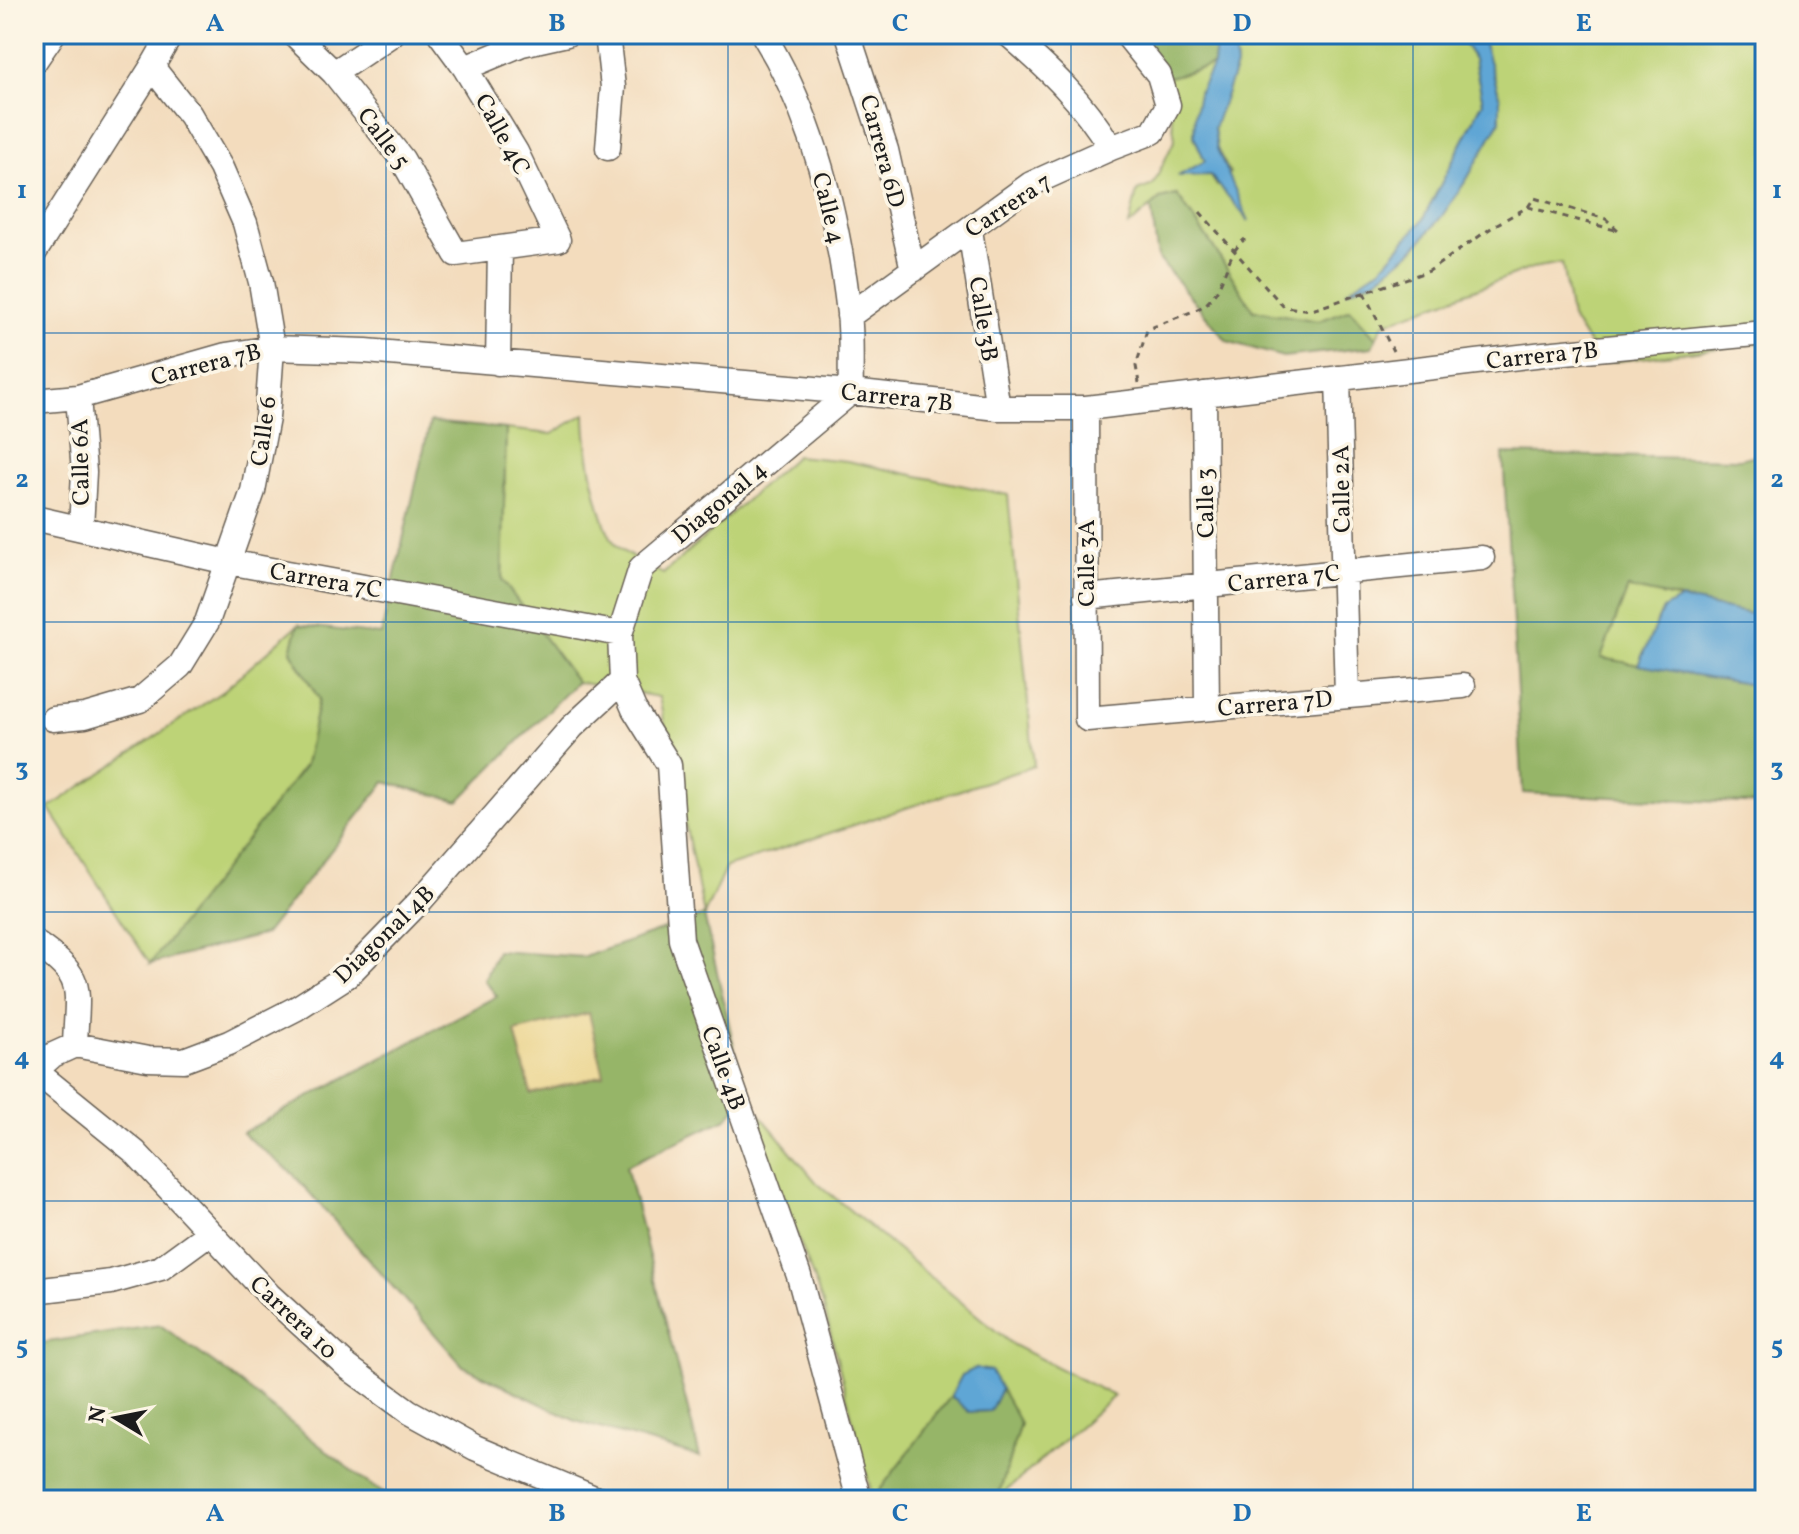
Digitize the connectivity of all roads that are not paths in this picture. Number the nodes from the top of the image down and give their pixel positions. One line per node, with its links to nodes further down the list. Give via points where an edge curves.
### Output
1 (53, 34): 12 (street)
2 (171, 34): 13 (street)
3 (294, 34): 15 (street, Calle 5)
4 (392, 34): 15 (street)
5 (440, 34): 14 (street, Calle 4C)
6 (567, 34): 14 (street, via 522,44)
7 (607, 34): 16 (street, via 613,87)
8 (763, 34): 22 (street, Calle 4, via 809,133 835,223)
9 (848, 34): 21 (street, Carrera 6D, via 886,150)
10 (1008, 34): 17 (street, via 1060,79)
11 (1126, 34): 17 (street, Carrera 7, via 1159,75 1168,105 1153,132)
12 (34, 62)
13 (152, 67): 20 (street); 24 (street, Calle 6, via 190,115 245,223)
14 (465, 68): 19 (street, Calle 4C, via 516,152 558,240)
15 (334, 73): 19 (street, Calle 5, via 402,159 456,254)
16 (608, 148)
17 (1111, 148): 18 (street, Carrera 7, via 1031,184)
18 (970, 230): 21 (street, Carrera 7); 31 (street, Calle 3B)
19 (500, 248): 25 (street)
20 (34, 253)
21 (913, 270): 22 (street, Carrera 7)
22 (849, 316): 27 (street, Calle 4)
23 (1765, 333): 26 (street, Carrera 7B)
24 (272, 348): 25 (street, Carrera 7B); 29 (street, Carrera 7B, via 226,355); 36 (street, Calle 6, via 267,418 253,491)
25 (498, 363): 27 (street, Carrera 7B)
26 (1338, 378): 28 (street, Carrera 7B); 37 (street, Calle 2A)
27 (851, 392): 31 (street, Carrera 7B); 40 (street, Diagonal 4, via 641,568)
28 (1204, 394): 32 (street, Carrera 7B); 38 (street, Calle 3)
29 (78, 397): 30 (street, Carrera 7B); 34 (street, Calle 6A, via 84,472)
30 (34, 401)
31 (998, 408): 32 (street, Carrera 7B)
32 (1086, 408): 39 (street, Calle 3A)
33 (34, 518): 34 (street, Carrera 7C)
34 (81, 528): 36 (street, Carrera 7C)
35 (1482, 558): 37 (street, Carrera 7C)
36 (228, 562): 40 (street, Carrera 7C); 45 (street, Calle 6, via 207,622 180,666 140,700)
37 (1343, 572): 38 (street, Carrera 7C); 43 (street, Calle 2A)
38 (1206, 585): 39 (street, Carrera 7C); 44 (street, Calle 3)
39 (1086, 597): 46 (street, Calle 3A)
40 (620, 634): 41 (street, Calle 4B)
41 (622, 681): 48 (street, Diagonal 4B, via 572,727 347,976 297,1008 184,1060); 53 (street, Calle 4B, via 669,765 681,940 799,1276)
42 (1463, 686): 43 (street, Carrera 7D)
43 (1347, 696): 44 (street, Carrera 7D)
44 (1207, 708): 46 (street, Carrera 7D)
45 (53, 719)
46 (1087, 719)
47 (34, 942): 48 (street, via 61,961 77,984)
48 (75, 1045): 49 (street)
49 (34, 1070): 50 (street, Carrera 10, via 135,1152)
50 (209, 1233): 51 (street, via 161,1268 111,1282); 52 (street, Carrera 10, via 349,1368 408,1411 475,1448)
51 (34, 1291)
52 (599, 1500)
53 (859, 1500)

